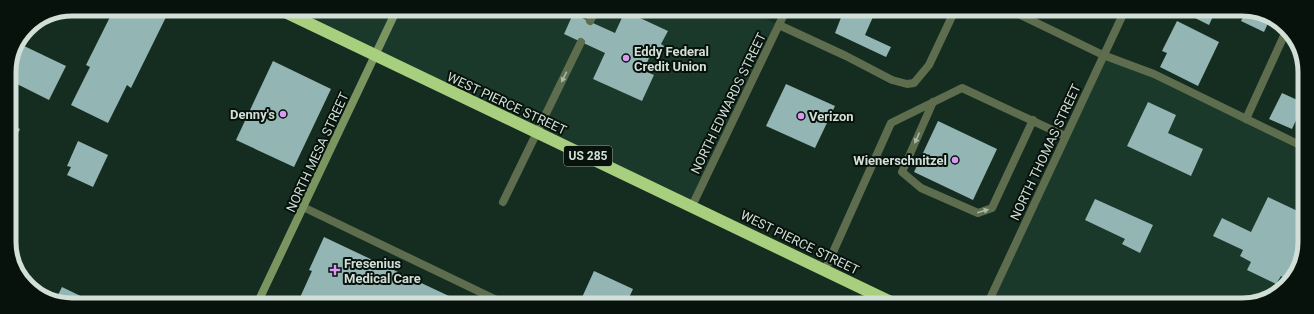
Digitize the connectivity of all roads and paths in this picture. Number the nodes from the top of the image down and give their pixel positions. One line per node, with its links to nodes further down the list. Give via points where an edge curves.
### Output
1 (293, 16): 13 (highway, WEST PIERCE STREET / US 285)
2 (394, 16): 13 (street, NORTH MESA STREET)
3 (593, 16): 8 (street)
4 (783, 16): 9 (street, NORTH EDWARDS STREET)
5 (952, 16): 9 (street, via 929,65 914,83 907,84 892,80)
6 (1022, 16): 12 (street)
7 (1122, 16): 12 (street, NORTH THOMAS STREET)
8 (590, 21)
9 (779, 25): 21 (street, NORTH EDWARDS STREET)
10 (1284, 36): 15 (street)
11 (581, 42): 17 (street, one-way to 17)
12 (1103, 55): 15 (street, via 1154,74); 18 (street, NORTH THOMAS STREET)
13 (375, 56): 17 (highway, WEST PIERCE STREET / US 285); 22 (street, NORTH MESA STREET)
14 (933, 102): 16 (street, via 962,88); 16 (street, one-way to 16, via 902,172 921,188 978,213 992,208); 23 (street, via 891,123)
15 (1246, 119): 19 (street)
16 (1033, 120): 18 (street)
17 (537, 132): 20 (street); 21 (highway, WEST PIERCE STREET / US 285)
18 (1065, 136): 27 (street, NORTH THOMAS STREET)
19 (1298, 144)
20 (503, 202)
21 (692, 206): 23 (highway, WEST PIERCE STREET / US 285)
22 (303, 207): 24 (street, NORTH MESA STREET); 25 (street)
23 (825, 270): 26 (highway, WEST PIERCE STREET / US 285)
24 (260, 298)
25 (493, 298)
26 (884, 298)
27 (990, 298)

